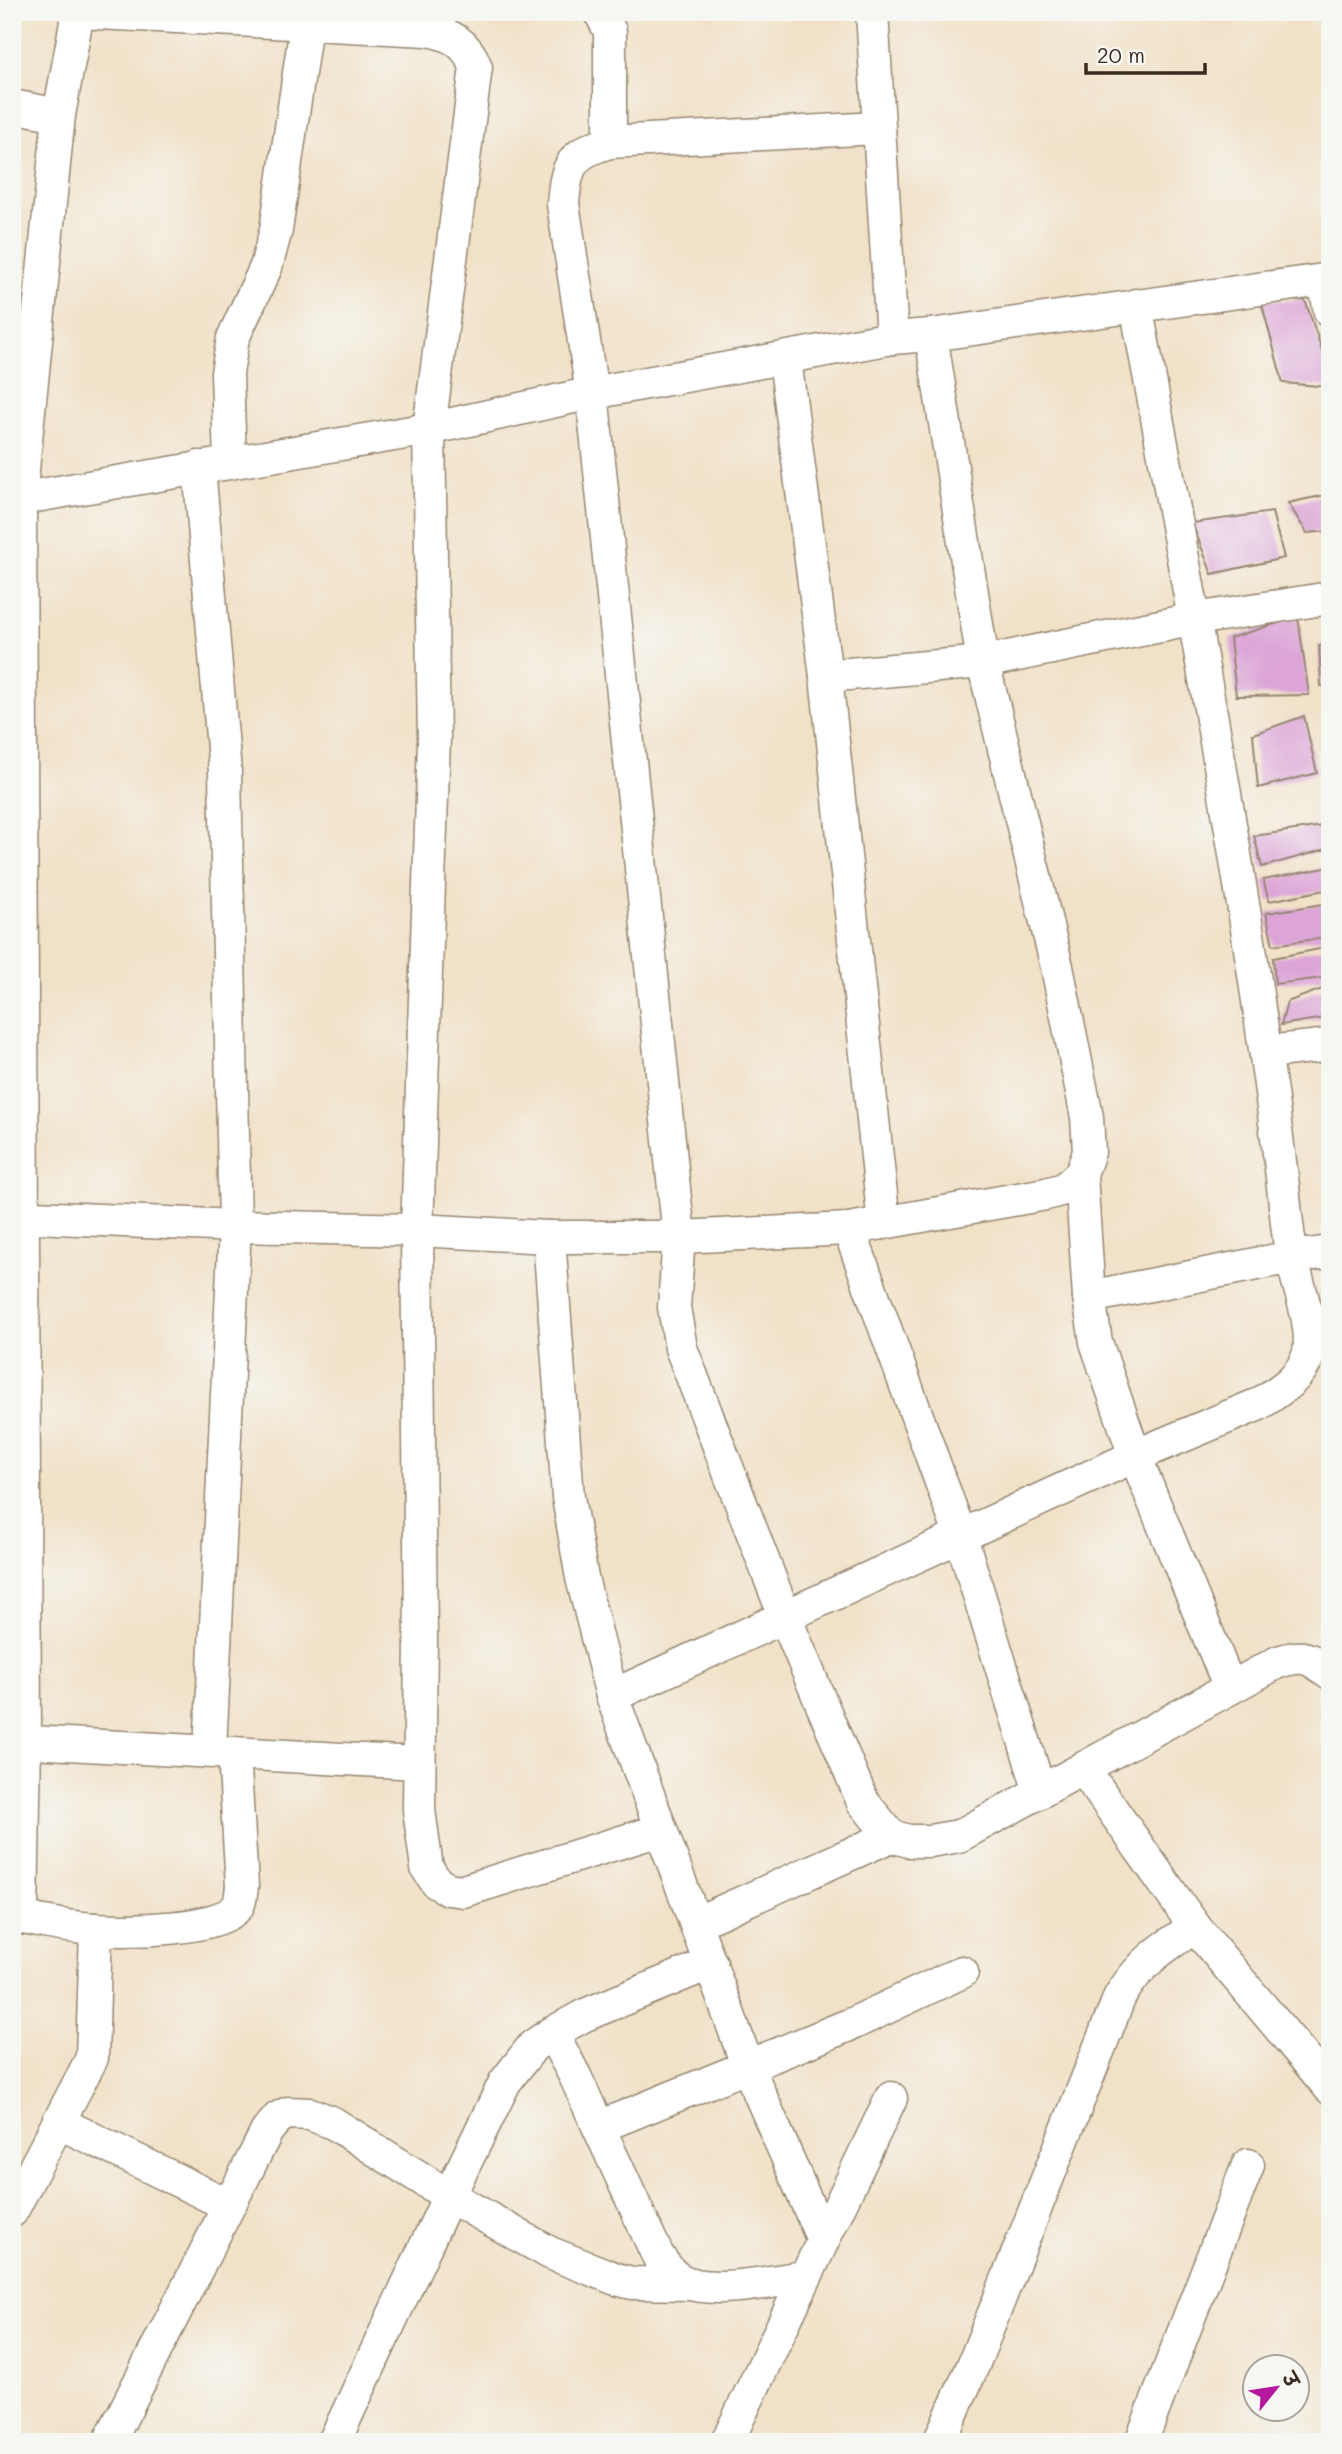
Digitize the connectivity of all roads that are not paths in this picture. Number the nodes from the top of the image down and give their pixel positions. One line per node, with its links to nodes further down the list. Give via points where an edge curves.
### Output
1 (78, 12): 4 (street); 6 (street)
2 (600, 12): 8 (street, via 610,32)
3 (872, 12): 7 (street)
4 (306, 18): 16 (street, via 443,33 457,39 476,67); 17 (street, via 276,230 266,267 231,349 227,373)
5 (12, 106): 6 (street)
6 (59, 115): 19 (street)
7 (878, 128): 8 (street); 13 (street)
8 (610, 142): 15 (street, via 587,149 571,164 563,204)
9 (1327, 280): 10 (street); 11 (street)
10 (1136, 305): 12 (street); 21 (street)
11 (1330, 313)
12 (931, 335): 13 (street); 22 (street)
13 (891, 338): 14 (street)
14 (785, 359): 15 (street); 23 (street)
15 (592, 393): 16 (street); 33 (street)
16 (429, 429): 17 (street); 31 (street, via 434,740)
17 (230, 462): 18 (street)
18 (199, 467): 19 (street); 29 (street, via 225,772)
19 (16, 500): 27 (street)
20 (1330, 598): 21 (street)
21 (1195, 619): 22 (street); 25 (street)
22 (983, 662): 23 (street); 26 (street, via 1057,967 1087,1118 1089,1152)
23 (826, 676): 28 (street)
24 (1330, 1045): 25 (street)
25 (1267, 1052): 35 (street)
26 (1081, 1174): 28 (street, via 1064,1189 1046,1194); 36 (street)
27 (18, 1216): 29 (street); 43 (street)
28 (884, 1223): 30 (street)
29 (235, 1226): 31 (street); 44 (street)
30 (849, 1229): 33 (street); 38 (street)
31 (417, 1230): 32 (street); 45 (street)
32 (549, 1237): 33 (street); 42 (street, via 568,1497 582,1578)
33 (678, 1237): 39 (street, via 674,1307 681,1348)
34 (1330, 1252): 35 (street)
35 (1292, 1256): 36 (street); 37 (street, via 1308,1327 1308,1353 1297,1375 1259,1404)
36 (1089, 1297): 37 (street, via 1096,1342)
37 (1135, 1456): 38 (street); 41 (street)
38 (961, 1536): 39 (street); 47 (street)
39 (785, 1617): 42 (street); 49 (street, via 863,1802)
40 (1330, 1672): 41 (street, via 1298,1656)
41 (1230, 1688): 46 (street)
42 (612, 1696): 48 (street)
43 (19, 1741): 44 (street); 50 (street)
44 (222, 1752): 45 (street); 53 (street, via 242,1886 238,1906 211,1922)
45 (418, 1763): 48 (street, via 427,1868 437,1883 448,1889 474,1889)
46 (1083, 1769): 47 (street); 52 (street)
47 (1040, 1792): 49 (street, via 959,1836 930,1841)
48 (660, 1830): 51 (street)
49 (891, 1836): 51 (street)
50 (17, 1918): 53 (street)
51 (696, 1923): 54 (street)
52 (1195, 1927): 58 (street); 72 (street, via 1147,1960 1120,1996)
53 (96, 1929): 60 (street, via 92,2058)
54 (711, 1963): 56 (street); 57 (street)
55 (962, 1972): 57 (street)
56 (552, 2033): 61 (street); 63 (street, via 533,2046 505,2082)
57 (748, 2067): 61 (street); 66 (street)
58 (1330, 2088)
59 (891, 2098): 66 (street)
60 (58, 2122): 64 (street); 65 (street)
61 (599, 2127): 68 (street, via 657,2254 667,2270)
62 (1248, 2165): 73 (street)
63 (449, 2196): 64 (street, via 333,2123 310,2114 288,2113 267,2131); 68 (street, via 550,2253 616,2279); 70 (street)
64 (228, 2205): 69 (street)
65 (12, 2211)
66 (823, 2240): 67 (street)
67 (805, 2277): 68 (street, via 710,2288); 71 (street)
68 (692, 2284)
69 (109, 2442)
70 (334, 2442)
71 (727, 2442)
72 (939, 2442)
73 (1141, 2442)

